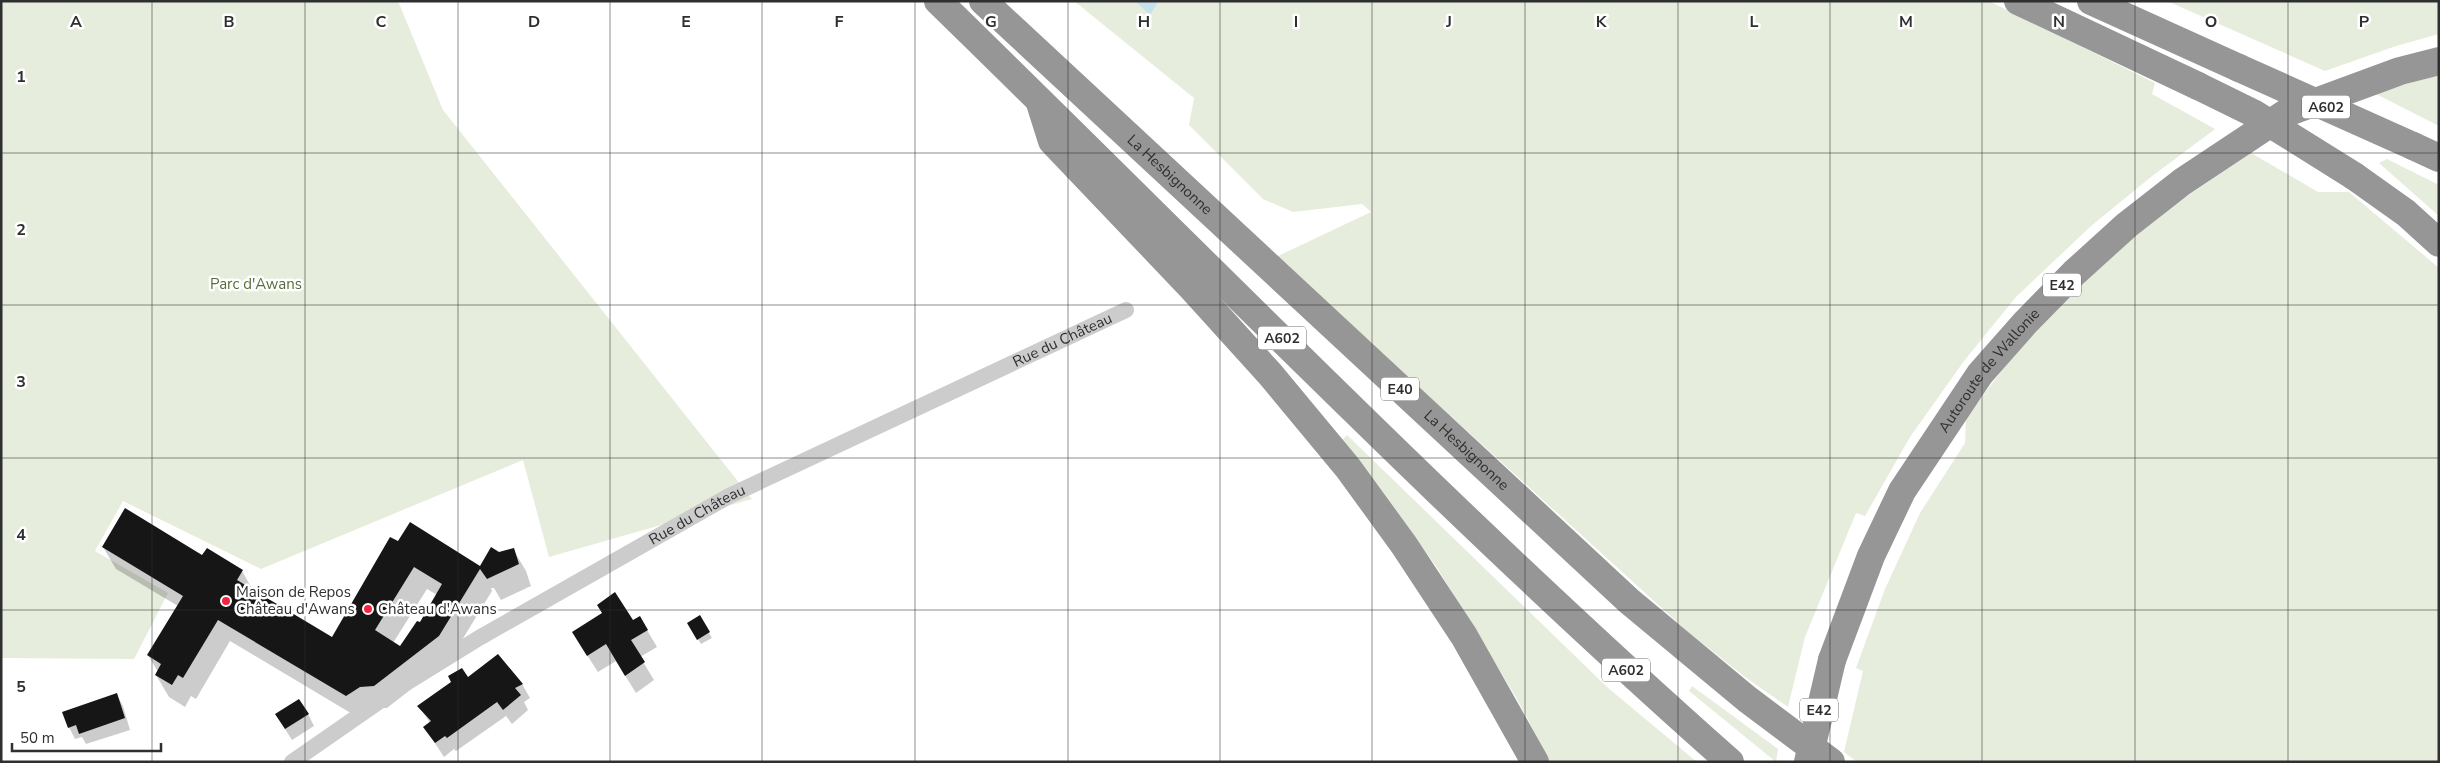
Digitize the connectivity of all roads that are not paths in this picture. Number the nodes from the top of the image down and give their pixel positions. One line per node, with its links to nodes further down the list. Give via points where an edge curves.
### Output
1 (938, 1): 6 (highway)
2 (982, 1): 14 (highway, La Hesbignonne / E40, via 1629,601 1747,699)
3 (2018, 1): 8 (highway, bridge, via 2253,113 2354,176 2406,213)
4 (2091, 1): 7 (highway, A602, bridge)
5 (2439, 61): 13 (highway, Autoroute de Wallonie / E42, bridge, via 2400,71 2286,113 2182,182 2127,225 2025,323 1980,374 1902,491 1871,556 1832,660)
6 (1039, 99): 11 (highway, via 1052,141 1270,374 1348,468 1464,636); 12 (highway, A602, via 1478,531 1617,662)
7 (2439, 158)
8 (2439, 243)
9 (1126, 310): 10 (street, Rue du Château, via 729,496 479,638 403,685)
10 (292, 762)
11 (1535, 762)
12 (1730, 762)
13 (1808, 762)
14 (1831, 762)

